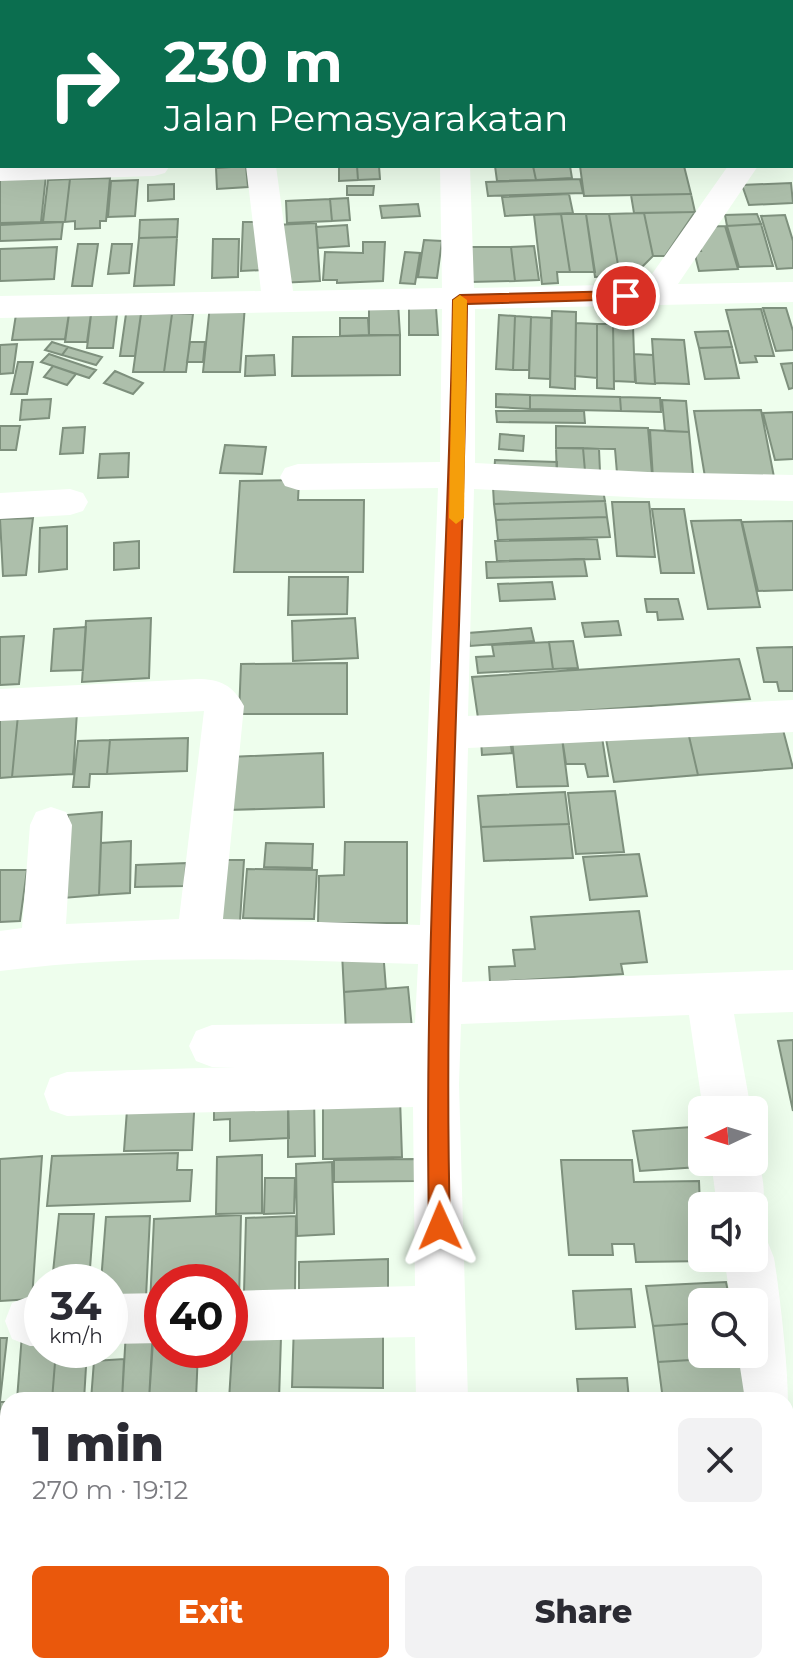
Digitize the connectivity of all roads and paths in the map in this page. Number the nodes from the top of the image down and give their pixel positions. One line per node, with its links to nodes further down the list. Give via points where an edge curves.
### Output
1 (123, 168): 5 (street)
2 (261, 168): 9 (street)
3 (455, 168): 8 (street)
4 (742, 168): 7 (street)
5 (0, 172)
6 (793, 292): 7 (street)
7 (654, 295): 8 (street)
8 (460, 300): 9 (street); 11 (street)
9 (278, 302): 10 (street)
10 (0, 307)
11 (458, 475): 12 (street); 13 (street); 18 (street)
12 (298, 477)
13 (793, 488)
14 (70, 502): 15 (street)
15 (0, 506)
16 (0, 705): 20 (street, via 212,695 224,706)
17 (793, 716): 18 (street)
18 (449, 733): 22 (street)
19 (51, 825): 21 (street)
20 (199, 939): 21 (street); 22 (street)
21 (43, 945): 23 (street)
22 (441, 945): 26 (street)
23 (0, 951)
24 (793, 991): 25 (street)
25 (708, 993): 26 (street); 29 (street)
26 (438, 1044): 27 (street); 28 (street); 31 (street)
27 (212, 1046)
28 (67, 1094)
29 (725, 1096)
30 (751, 1272): 34 (street)
31 (442, 1311): 32 (street); 33 (street)
32 (248, 1316)
33 (442, 1392)
34 (770, 1392)

